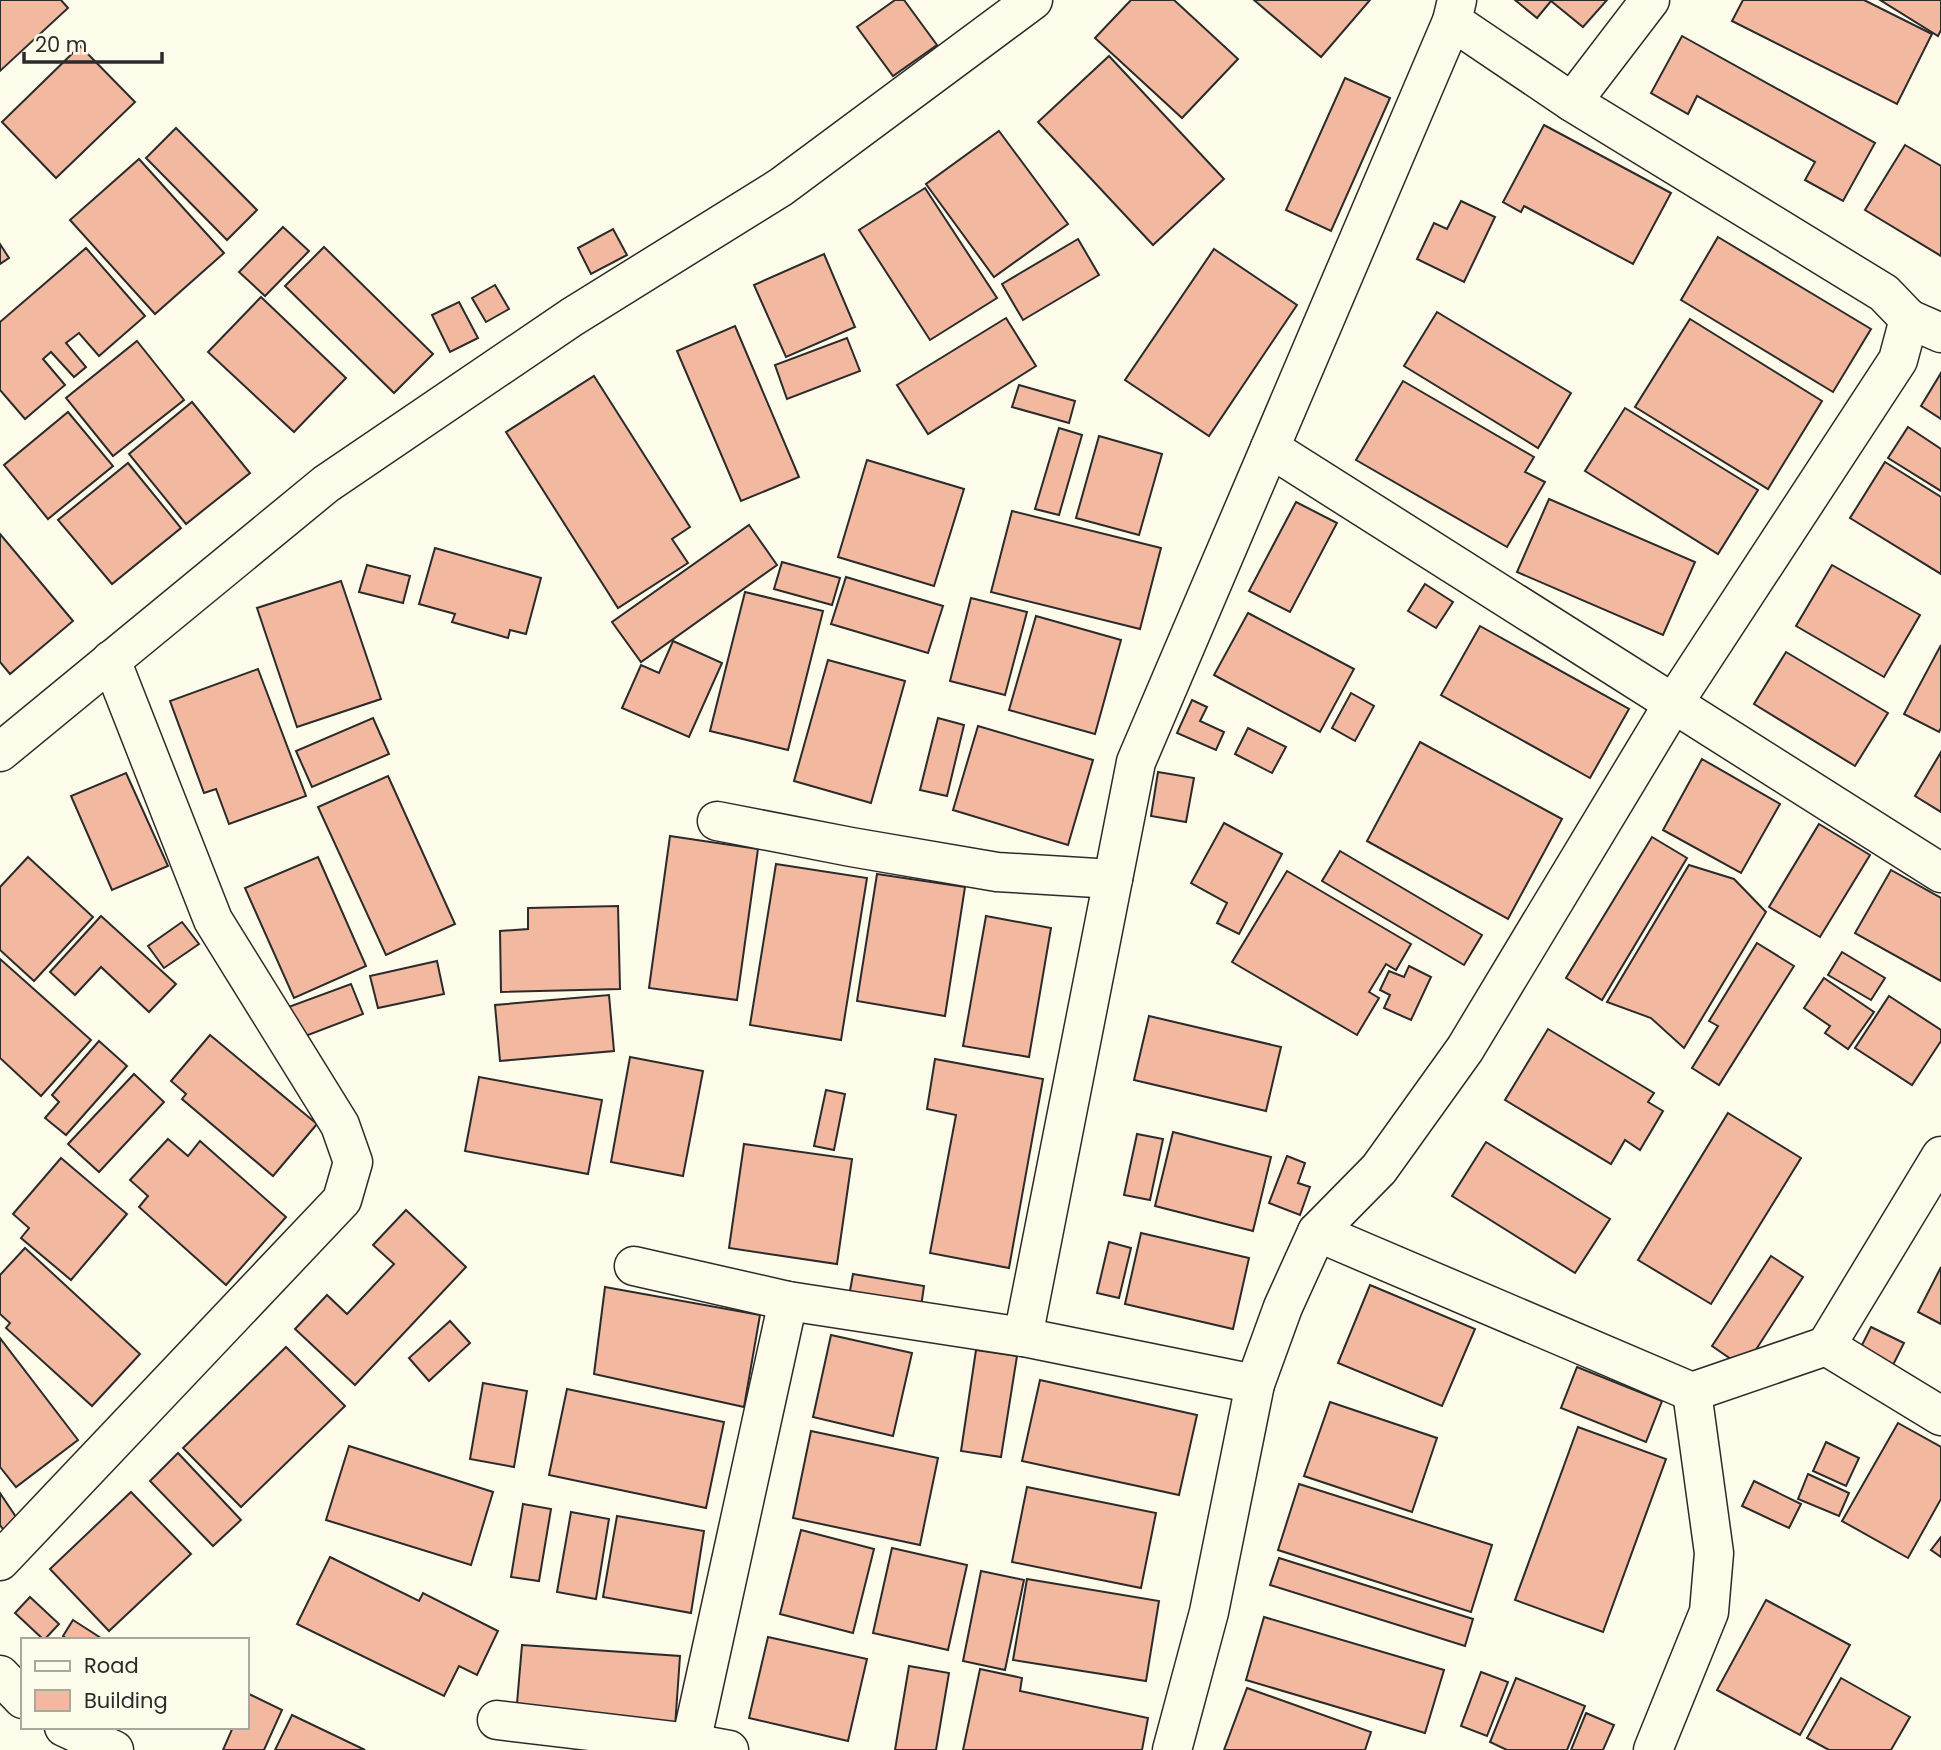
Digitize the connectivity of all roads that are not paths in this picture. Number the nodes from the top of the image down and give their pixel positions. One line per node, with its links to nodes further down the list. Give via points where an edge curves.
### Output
1 (1033, 0): 7 (street, via 781,187 572,317 326,484)
2 (1650, 0): 4 (street)
3 (1455, 10): 4 (street); 6 (street)
4 (1572, 102): 5 (street, via 1884,293)
5 (1925, 326): 8 (street, via 1898,360)
6 (1270, 448): 8 (street); 12 (street, via 1136,762)
7 (111, 660): 9 (street); 22 (street, via 213,920 340,1125 353,1162 342,1200)
8 (1674, 704): 11 (street); 14 (street, via 1465,1049 1379,1169)
9 (0, 752)
10 (717, 821): 12 (street, via 998,872)
11 (1941, 873)
12 (1113, 879): 17 (street)
13 (1941, 1156): 18 (street)
14 (1317, 1232): 19 (street); 20 (street)
15 (634, 1266): 16 (street)
16 (788, 1301): 17 (street); 27 (street)
17 (1023, 1337): 19 (street)
18 (1826, 1346): 20 (street); 21 (street)
19 (1255, 1384): 30 (street, via 1209,1612)
20 (1692, 1392): 31 (street, via 1714,1553 1709,1612)
21 (1941, 1416)
22 (0, 1561)
23 (0, 1675): 24 (street)
24 (21, 1697)
25 (497, 1720): 27 (street)
26 (68, 1729): 28 (street)
27 (687, 1746): 29 (street)
28 (114, 1750)
29 (729, 1750)
30 (1172, 1750)
31 (1653, 1750)

